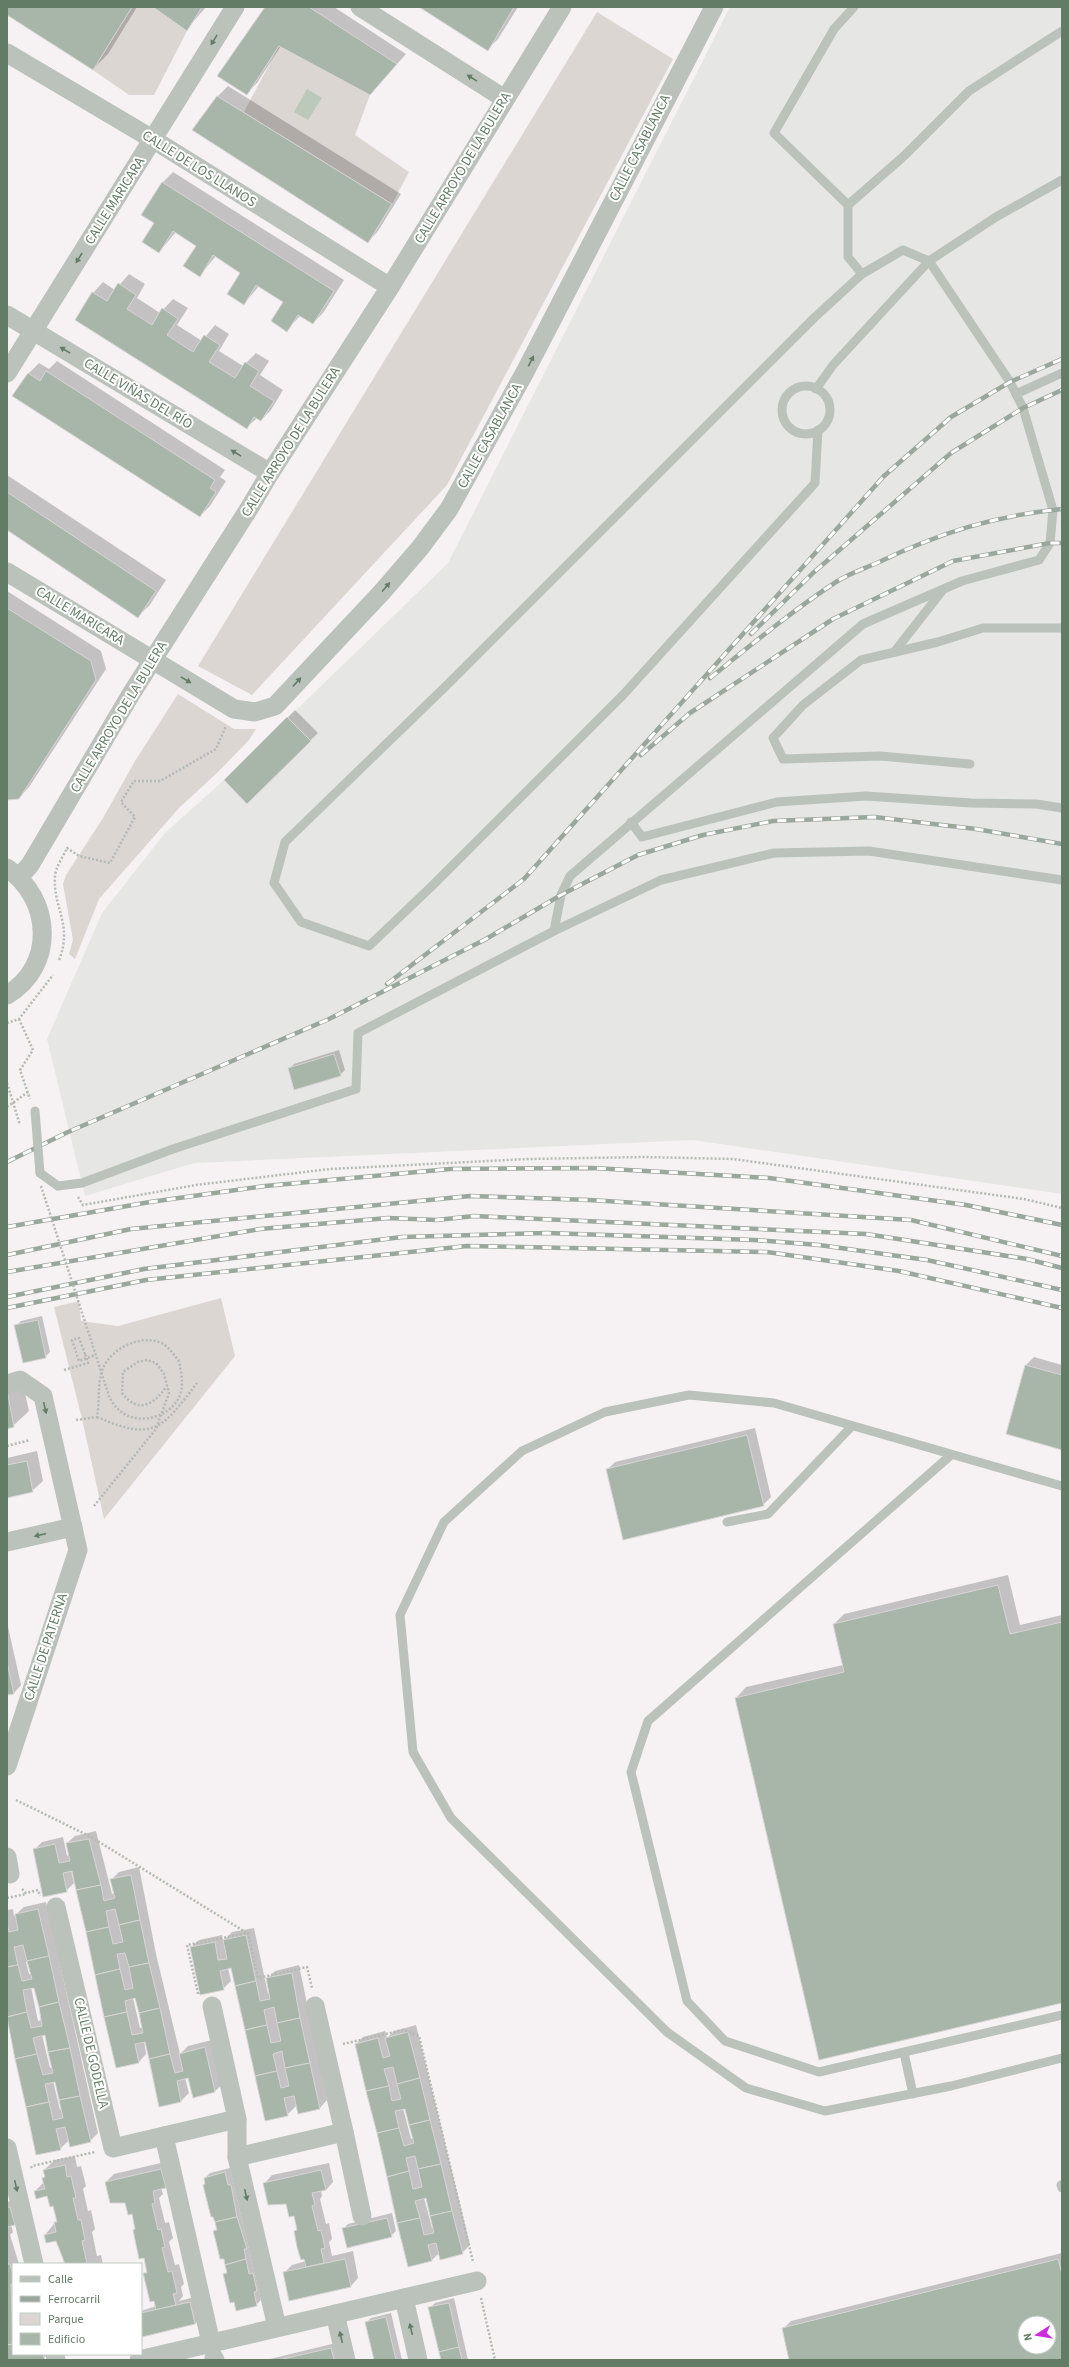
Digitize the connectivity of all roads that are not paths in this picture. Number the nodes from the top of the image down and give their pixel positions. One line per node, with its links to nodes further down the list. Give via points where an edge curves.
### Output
1 (235, 7): 9 (street, CALLE MARICARA, one-way to 9)
2 (360, 7): 8 (street, one-way to 2)
3 (562, 7): 8 (street, CALLE ARROYO DE LA BULERA)
4 (714, 7): 27 (street, CALLE CASABLANCA, one-way to 4, via 234,709 255,712 275,706 382,592 449,509 525,372)
5 (854, 7): 11 (lane, via 834,29 774,133)
6 (1062, 31): 11 (lane, via 969,91 904,156)
7 (7, 53): 9 (street, CALLE DE LOS LLANOS)
8 (505, 99): 14 (street, CALLE ARROYO DE LA BULERA)
9 (154, 140): 14 (street, CALLE DE LOS LLANOS); 16 (street, CALLE MARICARA, one-way to 16)
10 (1062, 180): 12 (lane, via 996,217)
11 (848, 205): 13 (lane, via 848,257)
12 (930, 261): 13 (lane, via 902,250); 19 (lane, via 833,365); 20 (lane)
13 (862, 274): 21 (lane, via 808,323 448,684 285,842 274,883 301,922 369,946 423,895 623,695 815,483)
14 (390, 287): 22 (street, CALLE ARROYO DE LA BULERA)
15 (7, 315): 16 (street, CALLE VIÑAS DEL RÍO)
16 (33, 331): 17 (street, CALLE MARICARA); 22 (street, CALLE VIÑAS DEL RÍO, one-way to 16)
17 (7, 373)
18 (1062, 373): 20 (lane)
19 (816, 389): 21 (lane, via 824,393 831,411 824,428); 21 (lane, via 806,385 789,392 781,410 788,428 806,435)
20 (1016, 394): 24 (lane, via 1053,510 1050,543 1039,560 962,581)
21 (818, 430)
22 (270, 473): 27 (street, CALLE ARROYO DE LA BULERA)
23 (7, 572): 27 (street, CALLE MARICARA)
24 (943, 590): 26 (lane); 30 (lane, via 863,624)
25 (1062, 628): 26 (lane, via 984,628 938,642)
26 (895, 651): 28 (lane, via 861,660 803,705 773,738 783,759 880,756)
27 (153, 661): 31 (street, CALLE ARROYO DE LA BULERA, via 30,865)
28 (970, 764)
29 (1062, 808): 30 (lane, via 1036,804 971,803 866,796 777,802 642,837)
30 (631, 822): 33 (lane, via 570,876 561,895)
31 (13, 872): 34 (street, via 34,897 40,915 42,946 33,970 16,990)
32 (1062, 880): 33 (lane, via 869,851 774,853 661,880)
33 (554, 931): 35 (lane, bridge, via 358,1033 356,1089 173,1149 82,1183 58,1186 39,1177)
34 (7, 995)
35 (35, 1111)
36 (7, 1384): 41 (street, CALLE DE PATERNA, one-way to 41, via 20,1380 43,1396)
37 (852, 1426): 38 (lane); 40 (lane, via 768,1514); 50 (lane, via 774,1403 689,1395 605,1412 522,1451 444,1522 400,1615 405,1669 413,1752 451,1818 667,2032 746,2088 825,2111)
38 (951, 1456): 39 (lane); 48 (lane, via 648,1721 631,1772 687,2001 725,2041 819,2072)
39 (1062, 1486)
40 (727, 1522)
41 (73, 1527): 42 (street, one-way to 42); 43 (street, CALLE DE PATERNA, via 78,1550)
42 (7, 1542)
43 (7, 1766)
44 (56, 1907): 53 (street, CALLE DE GODELLA, via 113,2148)
45 (212, 2006): 51 (street)
46 (315, 2006): 52 (street)
47 (1062, 2015): 48 (lane)
48 (904, 2052): 50 (lane)
49 (1062, 2058): 50 (lane)
50 (914, 2094)
51 (237, 2119): 53 (street); 55 (street)
52 (344, 2132): 55 (street); 56 (street)
53 (164, 2136): 62 (street)
54 (7, 2148): 57 (street, one-way to 57)
55 (237, 2157): 61 (street, one-way to 61)
56 (362, 2216)
57 (34, 2263)
58 (477, 2281): 59 (street)
59 (404, 2298): 60 (street); 65 (street, one-way to 59)
60 (335, 2314): 61 (street); 64 (street, one-way to 60)
61 (277, 2327): 62 (street)
62 (213, 2354): 63 (street)
63 (143, 2360)
64 (346, 2360)
65 (418, 2360)

